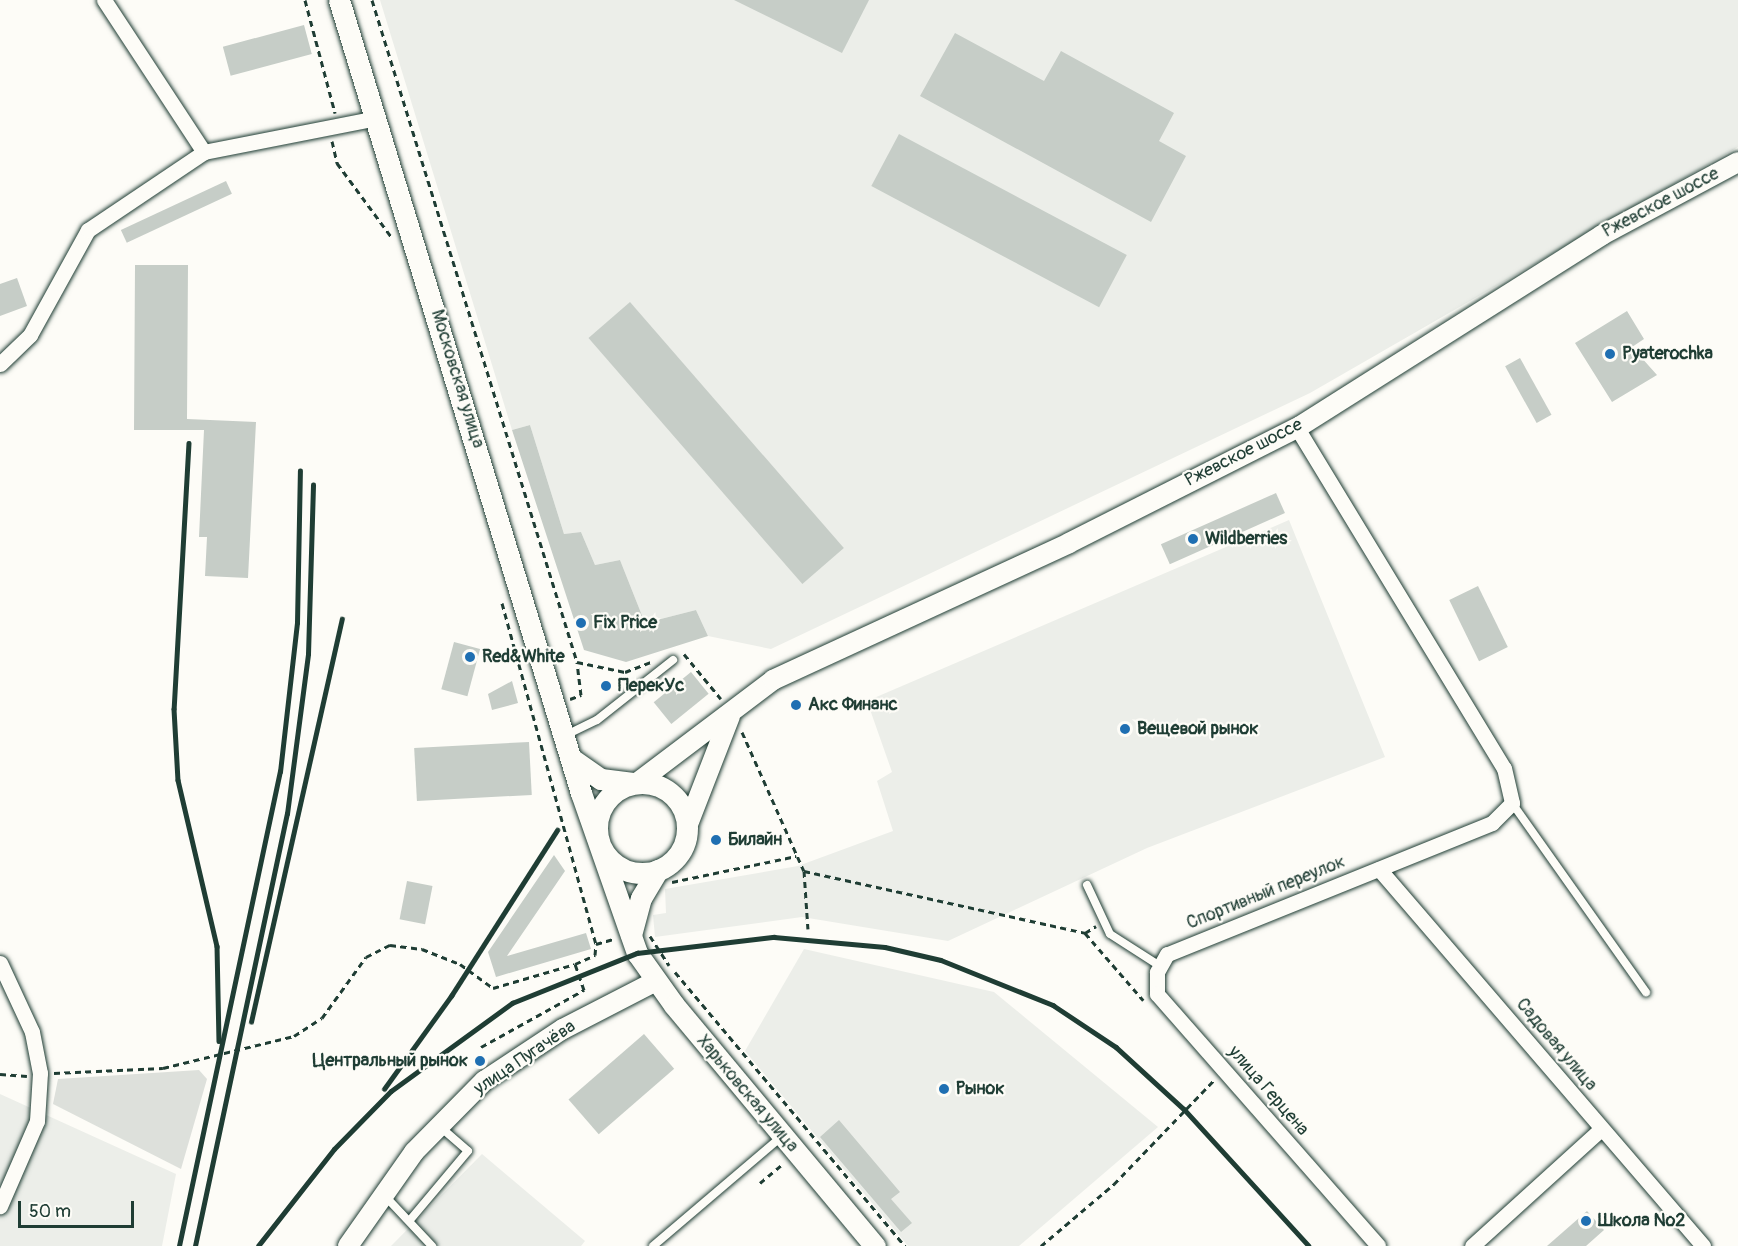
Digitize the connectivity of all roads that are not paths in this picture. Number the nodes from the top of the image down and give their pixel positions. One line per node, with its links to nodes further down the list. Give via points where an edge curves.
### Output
1 (104, 0): 4 (street)
2 (339, 0): 3 (main road, Московская улица)
3 (378, 118): 4 (street); 10 (main road, Московская улица)
4 (204, 152): 6 (street, via 88,230 30,335)
5 (1738, 162): 7 (street, Ржевское шоссе, via 1602,235)
6 (0, 364)
7 (1297, 428): 9 (street, Ржевское шоссе, via 1068,543 772,680); 13 (street, via 1504,768)
8 (673, 660): 10 (lane, via 597,720)
9 (732, 710): 12 (street, Ржевское шоссе); 14 (street)
10 (565, 736): 11 (main road, Московская улица)
11 (572, 759): 12 (main road, via 601,779); 15 (main road, Московская улица)
12 (635, 783): 14 (main road, via 672,794); 15 (main road, via 605,801 597,821)
13 (1512, 803): 16 (street, Спортивный переулок, via 1492,823); 23 (lane)
14 (687, 827): 17 (main road, via 679,853)
15 (599, 843): 17 (main road, via 623,869); 19 (main road, Харьковская улица)
16 (1379, 869): 20 (street, Спортивный переулок); 25 (street, Садовая улица)
17 (658, 870): 19 (main road, via 641,898)
18 (1087, 885): 20 (lane, via 1110,934)
19 (640, 931): 22 (main road, Харьковская улица)
20 (1164, 960): 34 (street, улица Герцена, via 1157,994)
21 (0, 963): 28 (street, via 32,1032 40,1073 37,1121)
22 (656, 981): 24 (street, улица Пугачёва, via 514,1062); 26 (main road, Харьковская улица)
23 (1646, 992)
24 (438, 1126): 27 (street, улица Пугачёва); 29 (lane, via 468,1152)
25 (1600, 1130): 35 (street); 36 (street, Садовая улица)
26 (782, 1136): 32 (lane); 33 (main road, Харьковская улица)
27 (384, 1195): 29 (lane); 30 (street, улица Пугачёва)
28 (0, 1206)
29 (411, 1220): 31 (lane)
30 (348, 1246)
31 (432, 1246)
32 (653, 1246)
33 (875, 1246)
34 (1378, 1246)
35 (1472, 1246)
36 (1703, 1246)

